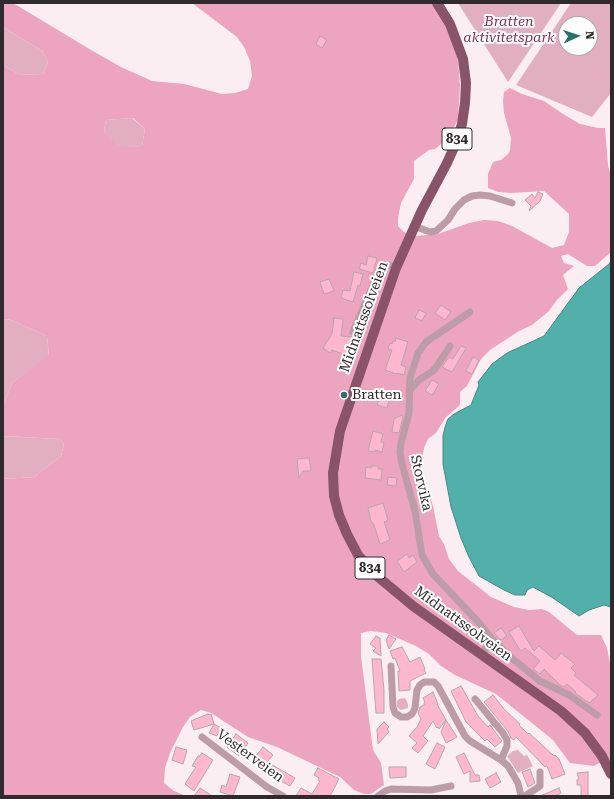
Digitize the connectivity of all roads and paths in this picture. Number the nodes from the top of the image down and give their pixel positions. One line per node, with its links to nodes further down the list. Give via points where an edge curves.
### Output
1 (437, 3): 3 (main road, Midnattssolveien / 834, via 450,24 460,48 465,72 465,103 456,143)
2 (512, 203): 3 (street, via 480,194 464,200 436,231 430,232)
3 (414, 226): 4 (main road, Midnattssolveien / 834)
4 (396, 268): 6 (street, via 384,264 381,266); 10 (main road, Midnattssolveien / 834, via 340,431 333,473 334,496 339,515 358,555 377,576 413,606)
5 (470, 312): 8 (street, Storvika, via 421,346 414,362)
6 (354, 332)
7 (450, 346): 8 (street, via 433,371 419,380)
8 (409, 391): 9 (street, Storvika, via 409,413 400,452 415,512 422,555 437,579)
9 (491, 638): 10 (street); 13 (street, Storvika, via 540,681 569,695)
10 (482, 655): 17 (main road, Midnattssolveien / 834, via 573,721 593,744)
11 (391, 666): 15 (street, via 395,713 401,717 412,714 420,685 424,682 434,682 465,736)
12 (475, 699): 15 (street, via 507,740)
13 (597, 715)
14 (202, 738): 19 (street, Vesterveien)
15 (501, 760): 21 (street, via 514,775)
16 (540, 772): 22 (street, via 540,786)
17 (611, 774)
18 (451, 786): 20 (street, via 431,790 391,789)
19 (283, 796)
20 (378, 796)
21 (521, 796)
22 (525, 796)

